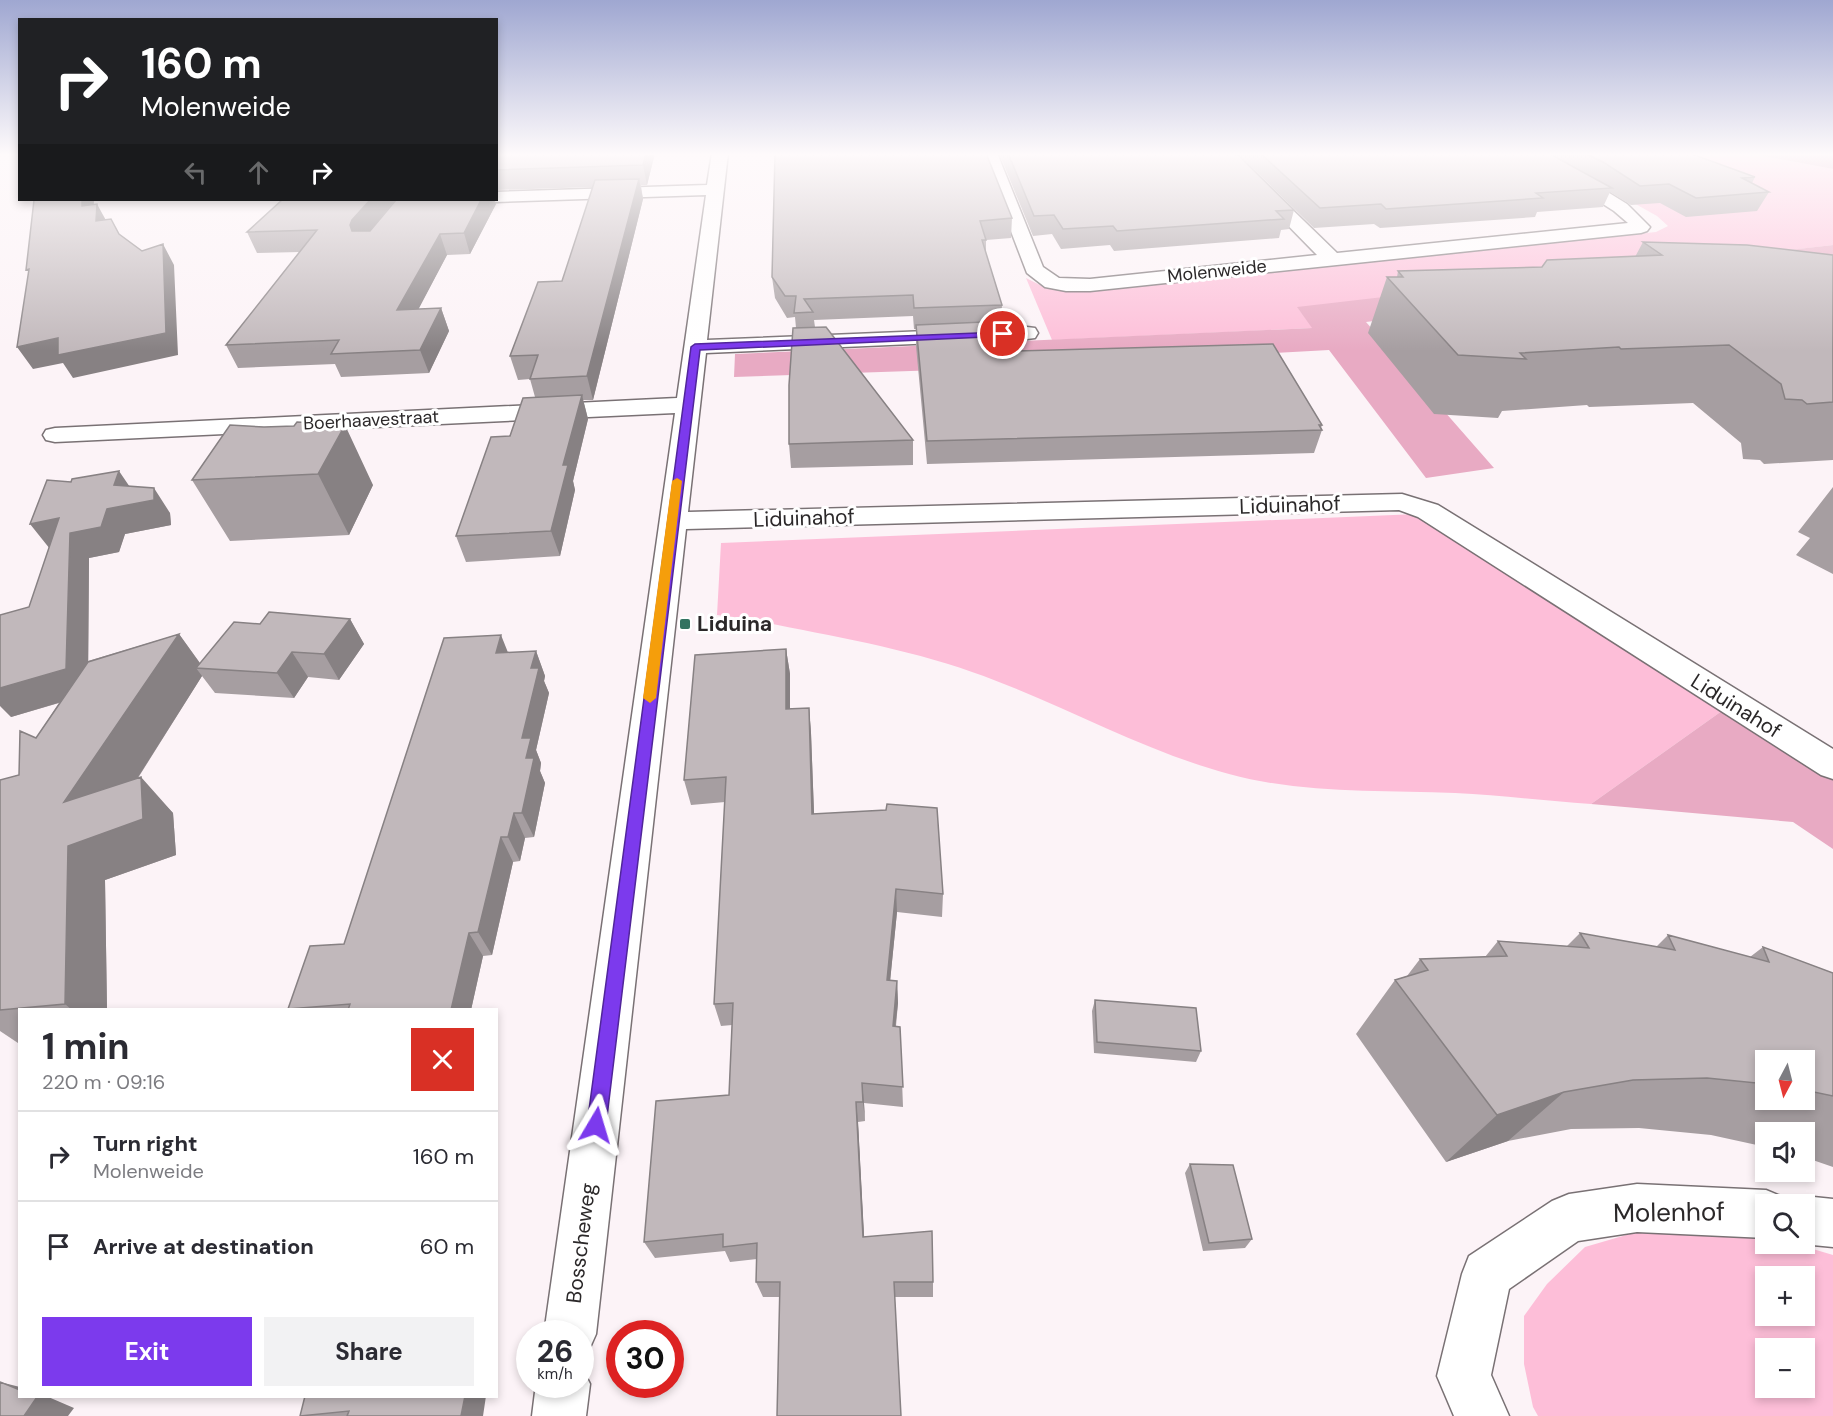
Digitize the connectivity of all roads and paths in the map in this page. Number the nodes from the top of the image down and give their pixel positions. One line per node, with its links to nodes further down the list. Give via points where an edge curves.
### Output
1 (711, 219): 7 (street, Bosscheweg)
2 (1015, 219): 5 (street, Molenweide, via 1034,269 1044,280 1064,285)
3 (1292, 219): 5 (street)
4 (1637, 219): 5 (street, Molenweide, via 1641,227)
5 (1332, 259)
6 (1027, 333): 7 (street)
7 (695, 347): 8 (street, Bosscheweg)
8 (687, 405): 9 (street, Boerhaavestraat); 10 (street, Bosscheweg)
9 (55, 435)
10 (672, 521): 11 (street, Liduinahof, via 1402,502 1428,511); 15 (street, Bosscheweg)
11 (1833, 766)
12 (1755, 1213): 18 (street, Molenhof, via 1637,1208 1569,1218 1487,1274 1464,1376)
13 (1815, 1221): 14 (street)
14 (1833, 1223)
15 (572, 1320)
16 (561, 1398): 17 (street)
17 (559, 1416)
18 (1482, 1416)

